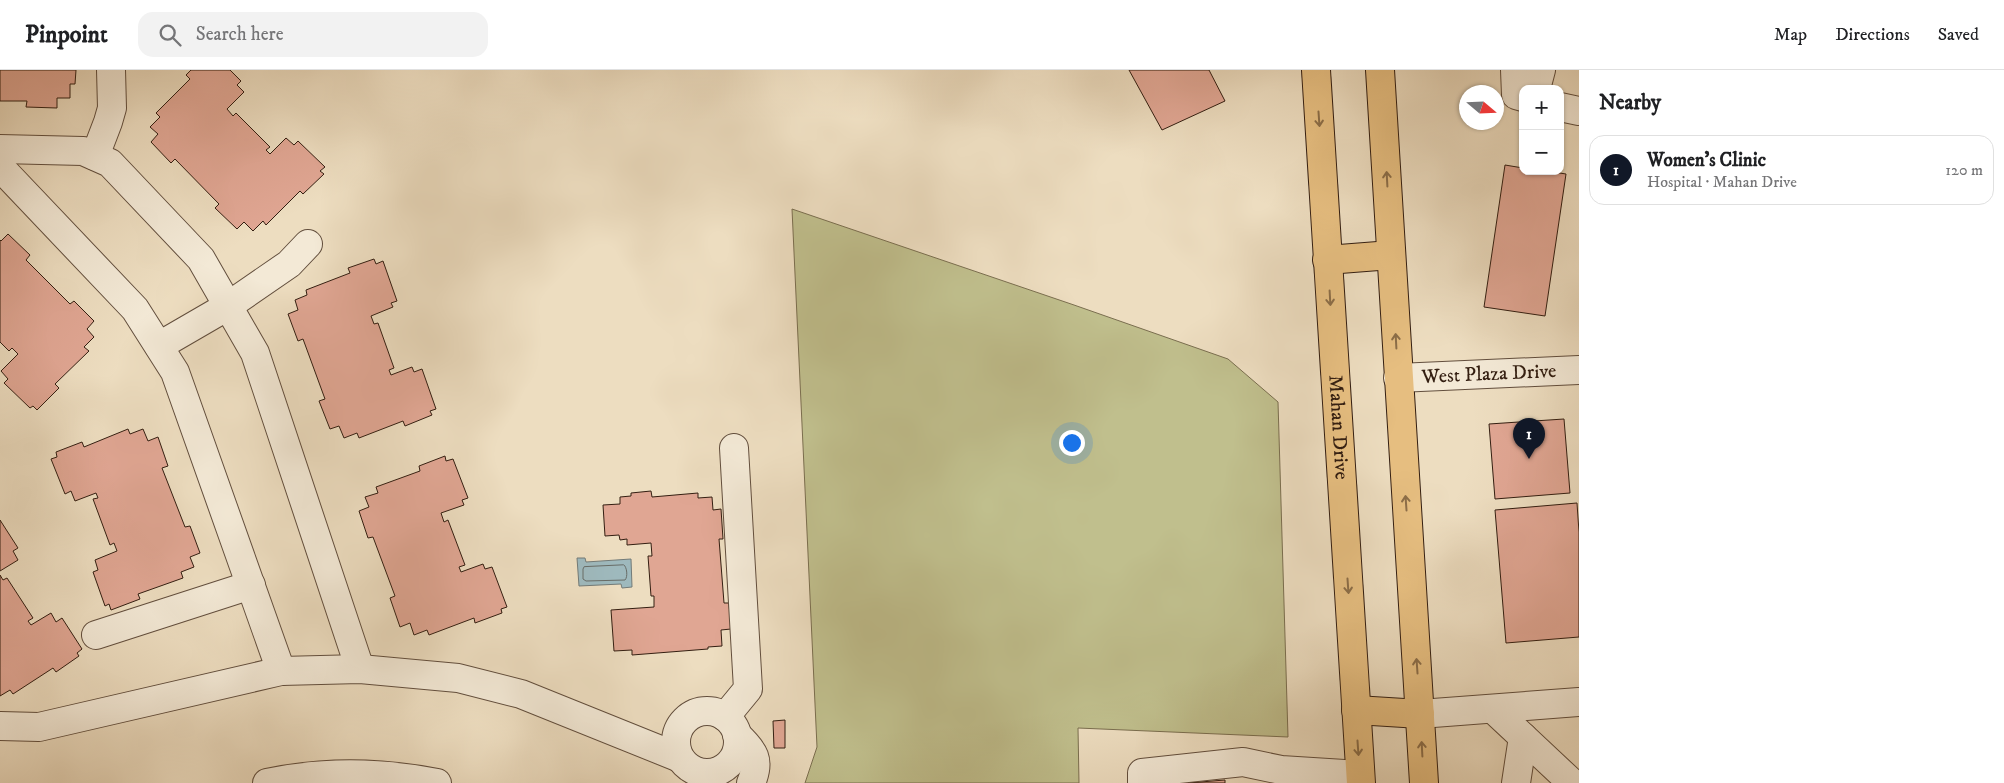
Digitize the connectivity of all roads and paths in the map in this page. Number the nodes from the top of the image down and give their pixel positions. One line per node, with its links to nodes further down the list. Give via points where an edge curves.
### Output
1 (111, 70): 11 (street, via 112,108)
2 (1316, 70): 15 (main road, Mahan Drive, one-way to 15)
3 (1380, 70): 14 (main road, one-way to 3)
4 (1515, 70): 7 (street, via 1516,95)
5 (1541, 70): 6 (street)
6 (1537, 85)
7 (1519, 96)
8 (1564, 107): 9 (street)
9 (1579, 111)
10 (0, 149): 11 (street, via 83,151)
11 (95, 156): 16 (street, via 110,163 201,259)
12 (4, 180): 17 (street, via 135,309)
13 (308, 244): 16 (street, via 289,264)
14 (1391, 255): 15 (main road); 19 (main road, one-way to 14)
15 (1327, 260): 27 (main road, Mahan Drive, one-way to 27)
16 (228, 306): 17 (street); 23 (street, via 255,353)
17 (158, 346): 21 (street, via 175,372)
18 (1579, 370): 19 (street, West Plaza Drive)
19 (1398, 378): 28 (main road, one-way to 19)
20 (734, 448): 30 (street, via 748,689)
21 (251, 584): 22 (street); 24 (street)
22 (96, 635)
23 (360, 668): 24 (street); 32 (street, via 458,678 520,694)
24 (282, 671): 29 (street, via 39,727)
25 (1579, 702): 26 (street)
26 (1493, 709): 28 (street); 31 (street)
27 (1356, 710): 28 (main road); 34 (main road, Mahan Drive, one-way to 34)
28 (1420, 714): 40 (main road, one-way to 28)
29 (0, 726)
30 (732, 736): 32 (street, via 728,766 708,774); 32 (street, via 715,712 694,714 685,720 676,736); 37 (street); 38 (street, via 752,750 756,770)
31 (1523, 737): 41 (street); 42 (street)
32 (680, 769)
33 (1282, 776): 34 (street); 39 (street, via 1243,762 1142,773)
34 (1361, 779)
35 (267, 783): 36 (street, via 349,774)
36 (437, 783)
37 (718, 783)
38 (751, 783)
39 (1142, 783)
40 (1424, 783)
41 (1516, 783)
42 (1572, 783)

